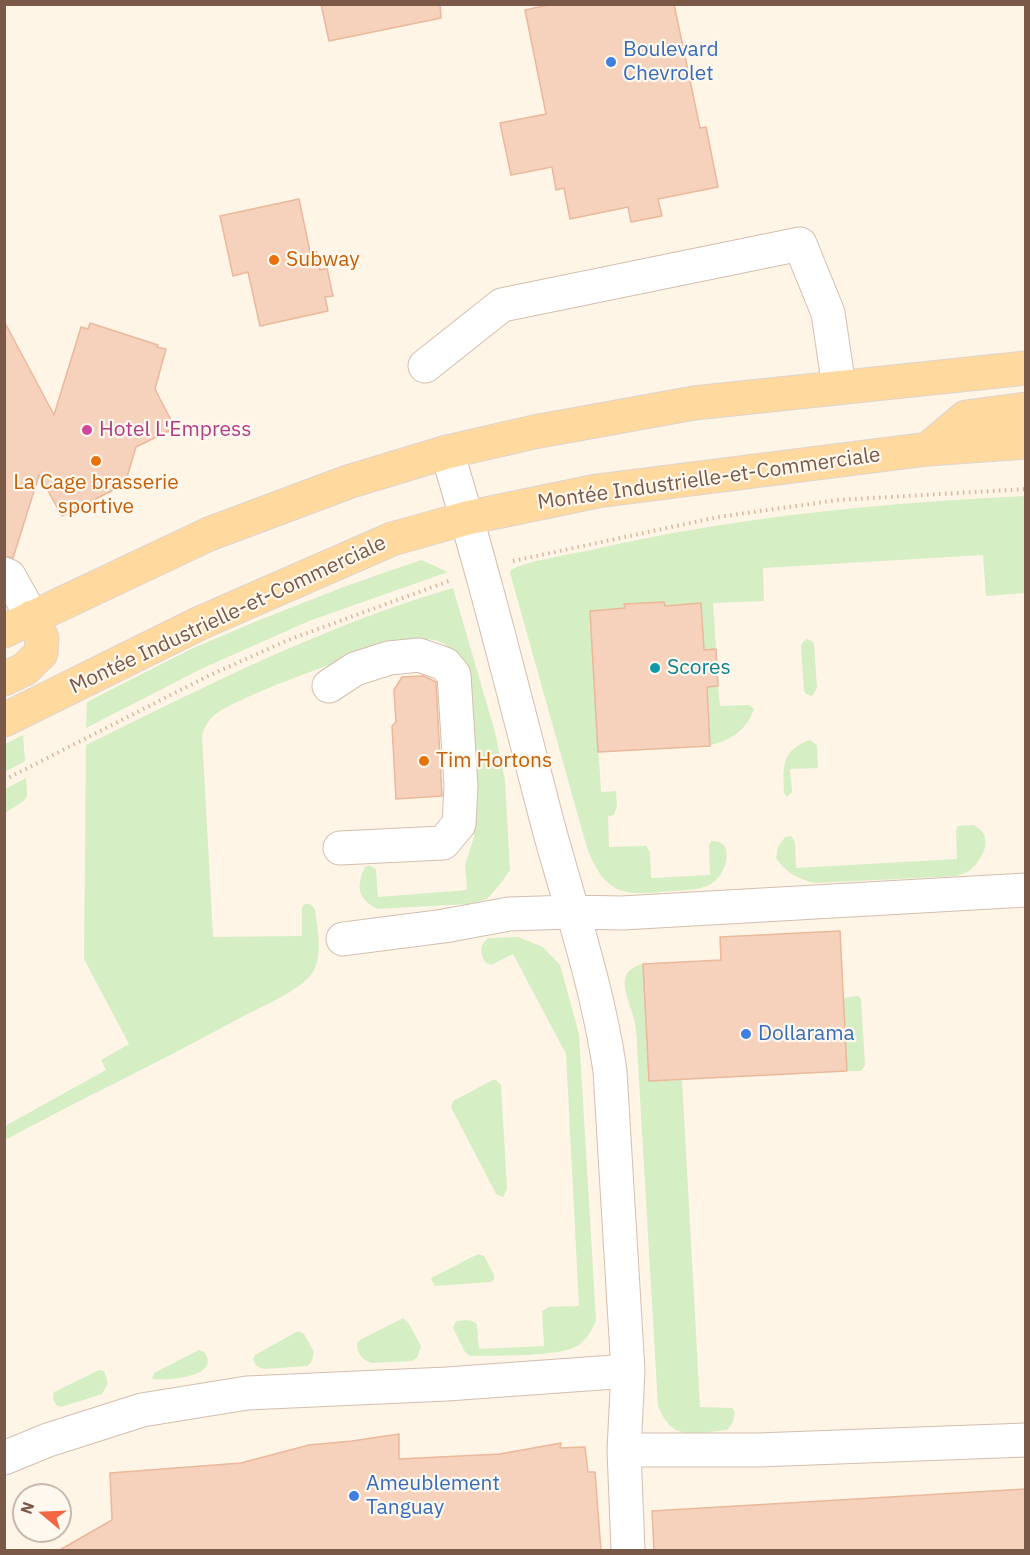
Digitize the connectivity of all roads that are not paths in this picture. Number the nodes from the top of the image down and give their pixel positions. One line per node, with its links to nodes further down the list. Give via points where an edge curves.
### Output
1 (425, 366): 3 (lane, via 502,305 800,244 828,313)
2 (1026, 368): 3 (main road)
3 (839, 387): 7 (main road, via 693,403)
4 (1026, 409): 6 (main road, via 966,417)
5 (1026, 442): 6 (main road, Montée Industrielle-et-Commerciale)
6 (928, 449): 8 (main road, Montée Industrielle-et-Commerciale, via 597,491)
7 (447, 452): 8 (lane); 10 (main road, via 348,482 209,534)
8 (467, 518): 13 (main road, Montée Industrielle-et-Commerciale, via 392,539 200,623); 16 (lane)
9 (4, 573): 10 (lane, via 9,576)
10 (18, 624): 11 (main road, via 42,638 41,653 25,669)
11 (4, 679)
12 (329, 686): 14 (lane, via 355,669 389,658 419,655 445,664 454,675 461,786 459,824 443,843)
13 (4, 720)
14 (340, 848)
15 (1026, 890): 16 (lane, via 622,913)
16 (572, 912): 17 (lane, via 509,914); 18 (lane, via 595,989 610,1071)
17 (343, 939)
18 (628, 1371): 20 (lane); 21 (lane, via 247,1393 142,1410)
19 (1026, 1440): 20 (lane, via 746,1450)
20 (624, 1450): 22 (lane)
21 (4, 1458)
22 (628, 1551)

